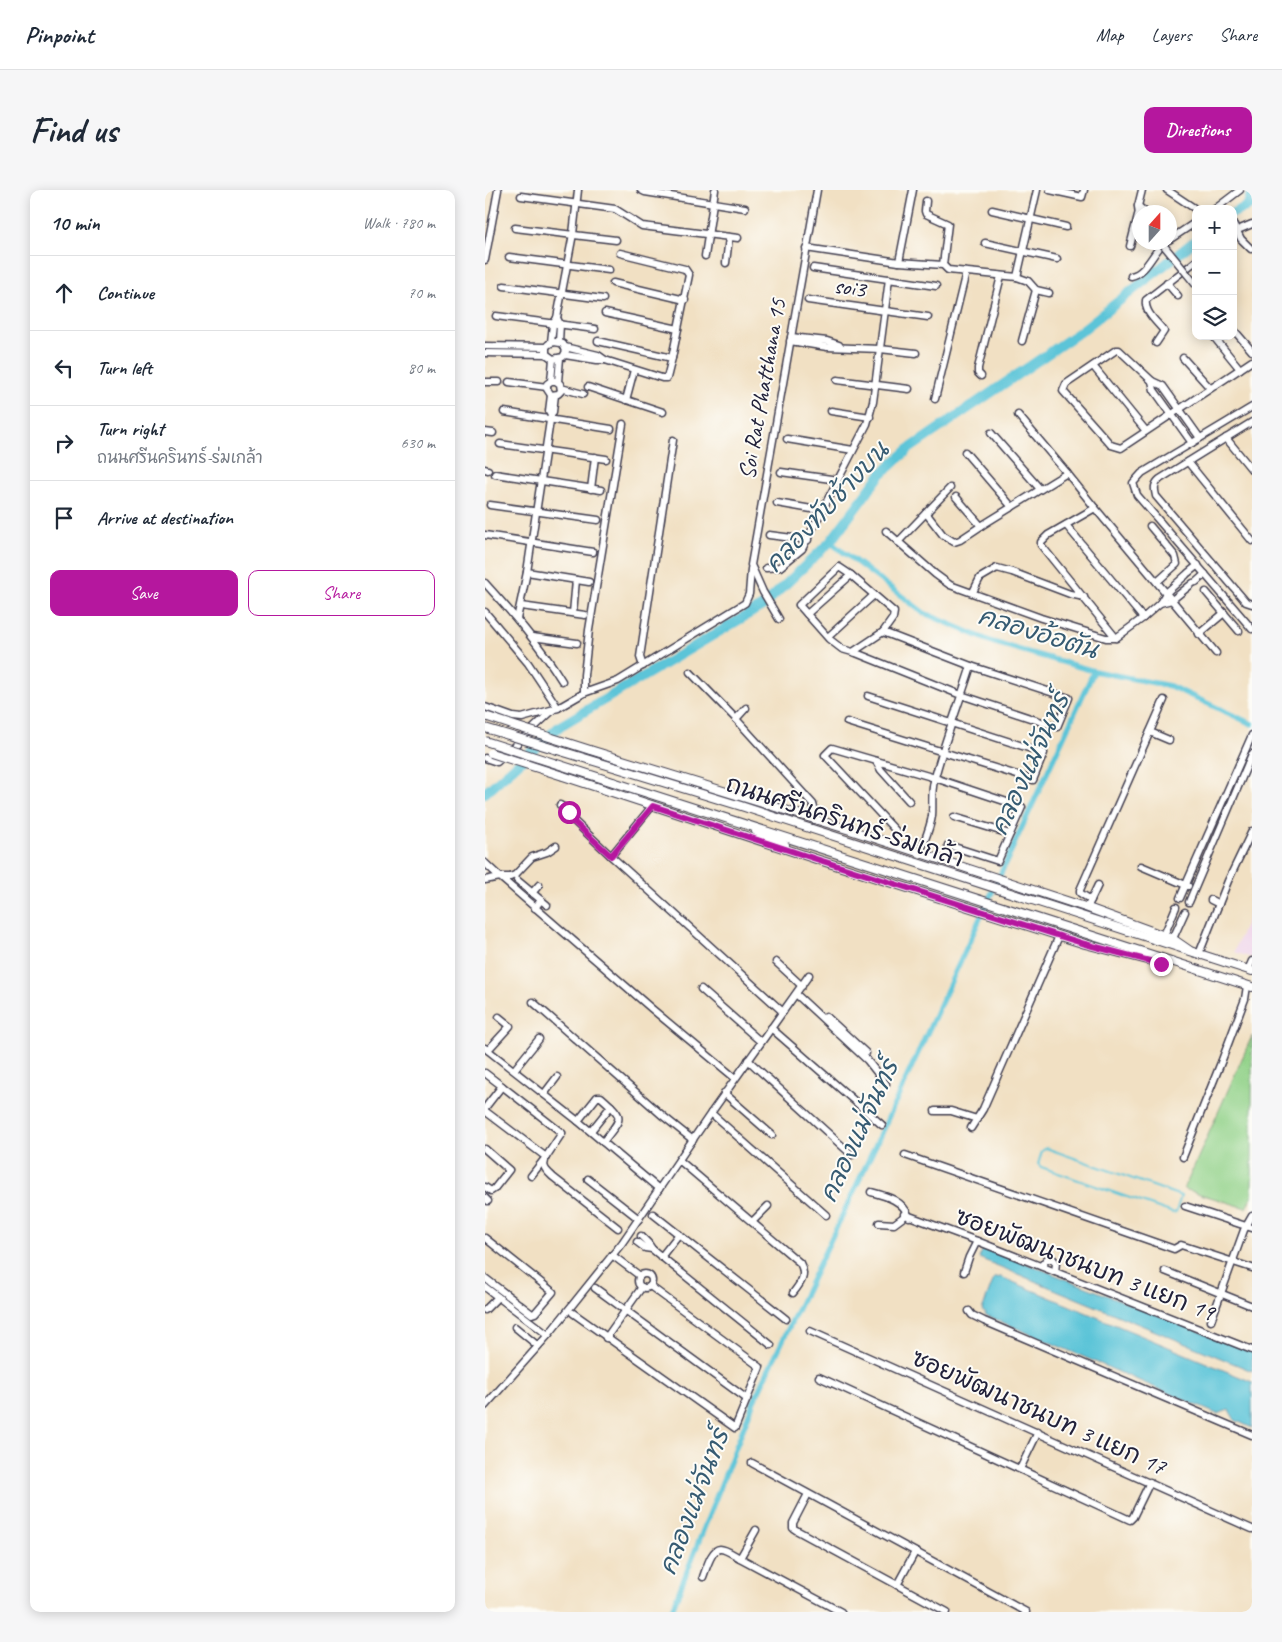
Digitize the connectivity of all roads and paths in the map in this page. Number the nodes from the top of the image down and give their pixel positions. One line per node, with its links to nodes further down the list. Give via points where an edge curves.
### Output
1 (498, 190): 47 (street)
2 (578, 190): 15 (street)
3 (641, 190): 16 (street)
4 (715, 190): 16 (street)
5 (817, 190): 38 (street, Soi Rat Phatthana 15)
6 (913, 190): 48 (street)
7 (1037, 190): 22 (street)
8 (1049, 190): 9 (street, via 1082,197)
9 (1083, 190)
10 (1142, 190): 17 (street)
11 (1167, 190): 19 (street)
12 (1240, 190): 18 (street)
13 (521, 196): 15 (street)
14 (926, 200): 52 (street, via 927,214 948,224)
15 (577, 203): 29 (street); 30 (street, via 615,210 642,226)
16 (713, 203): 20 (street); 30 (street)
17 (1138, 205)
18 (1225, 205)
19 (1192, 207)
20 (745, 208)
21 (992, 210): 22 (street)
22 (1030, 219): 25 (street); 42 (street)
23 (1252, 224): 27 (street)
24 (1192, 225): 31 (street)
25 (1066, 227)
26 (515, 228): 29 (street)
27 (1237, 228)
28 (1237, 232): 39 (street)
29 (573, 234): 35 (street); 50 (street)
30 (709, 234): 32 (street); 44 (street)
31 (1177, 235)
32 (729, 237): 33 (street); 49 (street)
33 (738, 238)
34 (1132, 239): 37 (street)
35 (616, 240)
36 (985, 243): 42 (street)
37 (1130, 246)
38 (807, 248): 48 (street); 80 (street, Soi Rat Phatthana 15)
39 (1251, 249)
40 (1156, 250): 57 (street, via 1140,272)
41 (1168, 250): 60 (street, bridge)
42 (1023, 251): 46 (street); 58 (street)
43 (620, 253): 70 (street, via 685,269 689,275)
44 (705, 256)
45 (509, 257): 50 (street)
46 (1057, 259)
47 (485, 260)
48 (899, 262): 52 (street)
49 (726, 263)
50 (567, 264): 54 (street); 67 (street)
51 (1192, 264): 62 (street)
52 (943, 265): 55 (street, via 948,270)
53 (813, 268): 59 (street)
54 (609, 270)
55 (966, 272): 56 (street); 114 (street)
56 (1001, 276): 58 (street); 101 (street, via 978,368)
57 (1131, 276)
58 (1017, 277): 65 (street, via 1028,281)
59 (889, 279): 64 (street); 72 (street)
60 (1192, 279)
61 (613, 284): 70 (street)
62 (1167, 284): 68 (street); 85 (street, via 1145,304 1164,331)
63 (504, 286): 67 (street)
64 (937, 286)
65 (1036, 290): 66 (street); 83 (street)
66 (1049, 293)
67 (562, 294): 69 (street); 76 (street)
68 (1178, 296)
69 (603, 299)
70 (685, 300): 78 (street)
71 (809, 300): 72 (street, soi3)
72 (885, 312): 75 (street, soi3); 89 (street)
73 (605, 313): 78 (street)
74 (496, 316): 76 (street)
75 (928, 318)
76 (556, 322): 77 (street); 84 (street); 88 (street)
77 (595, 329)
78 (678, 329): 94 (street)
79 (1237, 334): 90 (street)
80 (790, 339): 89 (street); 174 (street, Soi Rat Phatthana 15)
81 (1217, 340): 99 (street)
82 (599, 341): 94 (street)
83 (1022, 341)
84 (559, 342): 87 (street); 88 (street)
85 (1157, 343)
86 (485, 346): 88 (street)
87 (565, 347): 93 (street); 96 (street, via 599,354)
88 (547, 348): 91 (street); 93 (street)
89 (880, 349): 92 (street); 107 (street)
90 (1252, 351)
91 (485, 353)
92 (916, 353)
93 (559, 357): 96 (street); 108 (street)
94 (672, 358): 100 (street, via 665,378)
95 (1183, 358): 110 (street)
96 (605, 360): 100 (street)
97 (1252, 361): 99 (street)
98 (1093, 366): 103 (street, via 1119,350); 128 (street); 128 (street, via 1066,384 1063,390 1111,445 1121,448)
99 (1240, 368): 110 (street)
100 (634, 370): 115 (street)
101 (981, 376)
102 (837, 380): 107 (street)
103 (1152, 381): 117 (street, via 1163,386); 121 (street, via 1154,390)
104 (485, 382): 105 (street)
105 (499, 382)
106 (509, 382): 108 (street)
107 (875, 384): 111 (street); 124 (street)
108 (554, 385): 112 (street); 113 (street, via 548,391); 113 (street, via 559,393)
109 (588, 388): 115 (street)
110 (1210, 388): 117 (street)
111 (909, 389)
112 (583, 394)
113 (553, 395): 123 (street)
114 (935, 399)
115 (626, 400): 119 (street)
116 (1252, 407): 132 (street)
117 (1179, 408): 121 (street); 132 (street)
118 (504, 412): 123 (street)
119 (663, 412)
120 (831, 412): 124 (street)
121 (1171, 414): 128 (street); 136 (street)
122 (1018, 415): 146 (street)
123 (550, 416): 127 (street); 138 (street)
124 (870, 417): 139 (street)
125 (1252, 422): 133 (street)
126 (623, 424): 215 (street, via 589,630)
127 (611, 429)
128 (1146, 431)
129 (485, 432): 131 (street)
130 (991, 432): 152 (street)
131 (493, 433)
132 (1200, 438): 136 (street)
133 (1226, 438): 143 (street); 144 (street)
134 (787, 439): 139 (street)
135 (673, 440): 211 (street, via 640,657)
136 (1192, 443): 175 (street, via 1142,472 1133,483 1137,495)
137 (500, 444): 138 (street)
138 (545, 450): 141 (street); 149 (street)
139 (853, 450): 148 (street)
140 (965, 452): 157 (street)
141 (595, 457): 142 (street); 151 (street)
142 (606, 459)
143 (1188, 462): 170 (street); 191 (street, via 1155,483 1156,496 1246,602)
144 (1252, 470)
145 (781, 472): 148 (street)
146 (1067, 473): 152 (street); 158 (street)
147 (495, 474): 149 (street)
148 (838, 480): 159 (street)
149 (541, 481): 151 (street); 160 (street)
150 (950, 488): 161 (street)
151 (591, 489): 153 (street)
152 (1040, 489): 157 (street)
153 (601, 490)
154 (956, 497): 164 (street)
155 (777, 504): 159 (street)
156 (490, 505): 160 (street)
157 (1012, 507): 164 (street)
158 (1095, 508): 163 (street); 182 (street)
159 (823, 511): 169 (street)
160 (536, 512): 162 (street); 171 (street)
161 (926, 513): 164 (street, via 954,542); 172 (street)
162 (598, 520)
163 (1066, 525): 188 (street, via 1043,539 1041,545); 199 (street)
164 (981, 526)
165 (1150, 526): 182 (street, via 1177,560 1177,564)
166 (886, 531): 172 (street)
167 (485, 535): 171 (street)
168 (769, 535): 169 (street)
169 (808, 540): 176 (street, via 785,564)
170 (1252, 541)
171 (531, 542): 173 (street); 177 (street)
172 (898, 542): 184 (street, via 943,581)
173 (593, 552)
174 (751, 565): 200 (street); 211 (street, Soi Rat Phatthana 15, via 749,594 745,602)
175 (1198, 565): 178 (street); 186 (street)
176 (766, 568)
177 (527, 572): 180 (street); 192 (street)
178 (1205, 574): 189 (street); 201 (street)
179 (851, 575): 187 (street); 196 (street); 196 (street, via 839,567 799,605)
180 (575, 580): 181 (street); 194 (street)
181 (589, 582)
182 (1157, 582): 186 (street)
183 (485, 583): 198 (street)
184 (973, 592): 188 (street, via 980,578 997,568); 207 (street, via 1095,636)
185 (1206, 592): 195 (street)
186 (1166, 593): 189 (street); 190 (street)
187 (874, 595): 203 (street, via 895,614); 206 (street)
188 (1084, 597): 207 (street)
189 (1172, 600): 190 (street); 204 (street)
190 (1160, 603): 199 (street)
191 (1252, 604)
192 (521, 606): 194 (street); 198 (street)
193 (485, 612): 221 (street, via 528,663)
194 (573, 613): 197 (street)
195 (1224, 613): 202 (street); 204 (street)
196 (807, 614): 206 (street)
197 (585, 615)
198 (517, 618): 205 (street)
199 (1143, 618): 207 (street)
200 (779, 619)
201 (1252, 629)
202 (1239, 631)
203 (883, 632): 209 (street); 212 (street)
204 (1199, 634): 210 (street)
205 (532, 637): 208 (street); 214 (street)
206 (828, 637): 209 (street, via 841,649)
207 (1116, 638)
208 (577, 643)
209 (853, 652): 216 (street)
210 (1216, 653)
211 (643, 666): 215 (street, Soi Rat Phatthana 15, via 618,681)
212 (971, 666): 216 (street); 216 (street, via 1069,698 1057,727)
213 (690, 672): 223 (street)
214 (562, 681)
215 (584, 693): 221 (street, Soi Rat Phatthana 15)
216 (961, 695): 225 (street)
217 (869, 696): 225 (street)
218 (1164, 700): 227 (street)
219 (485, 708): 221 (street, via 521,718)
220 (746, 708): 223 (street)
221 (556, 709): 232 (street, via 497,762)
222 (485, 716): 242 (main road, ถนนศรีนครินทร์-ร่มเกล้า, bridge)
223 (736, 719): 242 (street, via 813,804)
224 (847, 722): 231 (street)
225 (952, 724): 231 (street); 231 (street, via 1044,753 1033,780)
226 (485, 728): 239 (main road, ถนนศรีนครินทร์-ร่มเกล้า, bridge)
227 (1150, 732): 229 (street); 266 (street, via 1080,890)
228 (1252, 735): 259 (street)
229 (1169, 740)
230 (485, 741): 241 (main road, ถนนศรีนครินทร์-ร่มเกล้า, bridge)
231 (944, 751): 235 (street)
232 (487, 754): 238 (main road, ถนนศรีนครินทร์-ร่มเกล้า, bridge)
233 (1251, 757): 260 (street)
234 (876, 761): 235 (street); 236 (street); 244 (street, via 832,748 825,756)
235 (935, 778): 246 (street, via 1021,807); 249 (street, via 930,822)
236 (909, 801)
237 (560, 805): 250 (street)
238 (653, 806): 250 (street); 251 (main road, ถนนศรีนครินทร์-ร่มเกล้า)
239 (741, 806): 243 (main road); 273 (main road, ถนนศรีนครินทร์-ร่มเกล้า, via 1007,894)
240 (954, 817): 246 (street)
241 (727, 818): 251 (main road); 278 (main road, ถนนศรีนครินทร์-ร่มเกล้า)
242 (813, 819): 243 (main road, ถนนศรีนครินทร์-ร่มเกล้า)
243 (827, 823): 249 (main road, ถนนศรีนครินทร์-ร่มเกล้า)
244 (896, 831)
245 (1252, 831): 267 (street)
246 (1010, 834): 247 (street, via 998,861)
247 (948, 845)
248 (556, 846): 254 (street, via 532,857 515,875)
249 (920, 853): 266 (main road, ถนนศรีนครินทร์-ร่มเกล้า)
250 (611, 856): 286 (street)
251 (816, 859): 272 (main road, ถนนศรีนครินทร์-ร่มเกล้า)
252 (485, 863): 254 (street)
253 (1141, 866): 259 (street)
254 (500, 877): 255 (street); 270 (street)
255 (485, 880)
256 (517, 880): 261 (street)
257 (1098, 884): 266 (street)
258 (539, 885): 261 (street)
259 (1186, 885): 260 (street); 262 (street)
260 (1195, 889): 265 (street)
261 (532, 893): 263 (street)
262 (1180, 898)
263 (541, 900): 268 (street); 270 (street)
264 (1211, 900): 267 (street)
265 (1189, 902)
266 (1089, 904): 273 (main road, ถนนศรีนครินทร์-ร่มเกล้า)
267 (1219, 904): 275 (street)
268 (547, 906)
269 (1176, 907): 273 (street)
270 (535, 908): 299 (street)
271 (1185, 912): 274 (street)
272 (1059, 936): 278 (main road, ถนนศรีนครินทร์-ร่มเกล้า, via 1145,960); 308 (street)
273 (1162, 939): 274 (main road, ถนนศรีนครินทร์-ร่มเกล้า)
274 (1171, 942): 275 (main road, ถนนศรีนครินทร์-ร่มเกล้า)
275 (1195, 953): 279 (main road, ถนนศรีนครินทร์-ร่มเกล้า)
276 (1252, 961): 279 (street)
277 (777, 962): 281 (street)
278 (1186, 967): 282 (main road, ถนนศรีนครินทร์-ร่มเกล้า)
279 (1250, 971)
280 (809, 975): 281 (street)
281 (802, 986): 284 (street)
282 (1250, 986): 320 (street)
283 (701, 989): 292 (street)
284 (796, 994): 286 (street); 289 (street)
285 (533, 1002): 314 (street)
286 (783, 1012): 290 (street)
287 (826, 1016): 289 (street)
288 (499, 1017): 293 (street, via 510,1026)
289 (831, 1023): 294 (street); 300 (street)
290 (771, 1028): 292 (street); 310 (street)
291 (539, 1039): 296 (street)
292 (761, 1042): 295 (street)
293 (486, 1049): 296 (street)
294 (866, 1053)
295 (748, 1060): 299 (street); 318 (street)
296 (514, 1070): 303 (street)
297 (485, 1074): 301 (street)
298 (557, 1077): 303 (street)
299 (735, 1078): 302 (street)
300 (885, 1084)
301 (502, 1086): 305 (street); 319 (street, via 561,1132)
302 (724, 1093): 307 (street); 313 (street)
303 (544, 1094): 309 (street)
304 (611, 1106): 309 (street, via 597,1097); 312 (street); 315 (street, via 619,1113 619,1120)
305 (485, 1110): 319 (street)
306 (935, 1112): 308 (street, via 951,1112)
307 (711, 1113): 314 (street); 330 (street)
308 (977, 1119): 311 (street)
309 (578, 1121): 312 (street)
310 (882, 1125)
311 (971, 1128)
312 (591, 1132): 315 (street)
313 (772, 1135)
314 (693, 1140): 321 (street)
315 (603, 1142): 325 (street)
316 (485, 1149): 324 (street, via 509,1170 494,1189 491,1191)
317 (905, 1154): 344 (street, via 1174,1249 1181,1245)
318 (852, 1156)
319 (546, 1157): 322 (street); 337 (street, via 543,1165 547,1171)
320 (1183, 1158)
321 (679, 1160): 325 (street); 334 (street)
322 (531, 1176)
323 (589, 1179): 333 (street)
324 (485, 1187)
325 (659, 1189): 333 (street)
326 (871, 1192): 331 (street, via 892,1199 907,1210)
327 (767, 1206): 334 (street)
328 (1185, 1206): 336 (street)
329 (653, 1214): 338 (street)
330 (826, 1215)
331 (906, 1215): 335 (street, via 893,1224); 341 (street, ซอยพัฒนาชนบท 3 แยก 19)
332 (1252, 1216): 336 (street)
333 (639, 1219): 339 (street)
334 (752, 1222): 356 (street, via 800,1263 804,1276)
335 (879, 1224)
336 (1249, 1227): 344 (street)
337 (618, 1228)
338 (679, 1234): 343 (street); 364 (street)
339 (635, 1235): 342 (street); 343 (street)
340 (485, 1238): 351 (street, via 553,1292 532,1314)
341 (977, 1241): 345 (street, ซอยพัฒนาชนบท 3 แยก 19); 348 (street)
342 (612, 1255): 350 (street); 368 (street)
343 (661, 1257): 370 (street)
344 (1233, 1261): 346 (street); 357 (street)
345 (1041, 1266): 349 (street, ซอยพัฒนาชนบท 3 แยก 19); 349 (street, via 1047,1259 1053,1259)
346 (1252, 1268)
347 (1165, 1271): 357 (street)
348 (964, 1272)
349 (1055, 1272): 372 (street, ซอยพัฒนาชนบท 3 แยก 19)
350 (640, 1276): 352 (street, via 650,1277); 354 (street, via 638,1282)
351 (485, 1278)
352 (650, 1286): 354 (street); 374 (street, via 760,1367)
353 (485, 1287): 358 (street)
354 (642, 1287): 361 (street)
355 (595, 1288): 361 (street)
356 (793, 1293)
357 (1221, 1294): 359 (street); 365 (street)
358 (498, 1297): 360 (street); 368 (street)
359 (1252, 1306)
360 (485, 1310)
361 (625, 1310): 369 (street); 374 (street)
362 (969, 1311): 377 (street, via 984,1321)
363 (573, 1313): 369 (street)
364 (786, 1320)
365 (1211, 1322)
366 (515, 1327): 371 (street)
367 (810, 1330): 376 (street, ซอยพัฒนาชนบท 3 แยก 17)
368 (548, 1335): 371 (street)
369 (606, 1338): 374 (street, via 735,1428)
370 (771, 1345)
371 (538, 1346): 375 (street)
372 (1252, 1350)
373 (819, 1377): 379 (street)
374 (747, 1399)
375 (485, 1406)
376 (1038, 1432): 379 (street); 380 (street, ซอยพัฒนาชนบท 3 แยก 17)
377 (1252, 1435)
378 (752, 1463): 381 (street)
379 (1020, 1469): 380 (street, via 1130,1520)
380 (1150, 1482): 382 (street, ซอยพัฒนาชนบท 3 แยก 17)
381 (808, 1494): 384 (street); 387 (street, via 793,1528)
382 (1252, 1529)
383 (756, 1530): 385 (street)
384 (915, 1552): 387 (street); 388 (street)
385 (740, 1558): 386 (street, via 717,1550); 389 (street)
386 (703, 1577)
387 (897, 1585): 390 (street)
388 (1017, 1610): 391 (street)
389 (841, 1612)
390 (947, 1612)
391 (1026, 1612)

